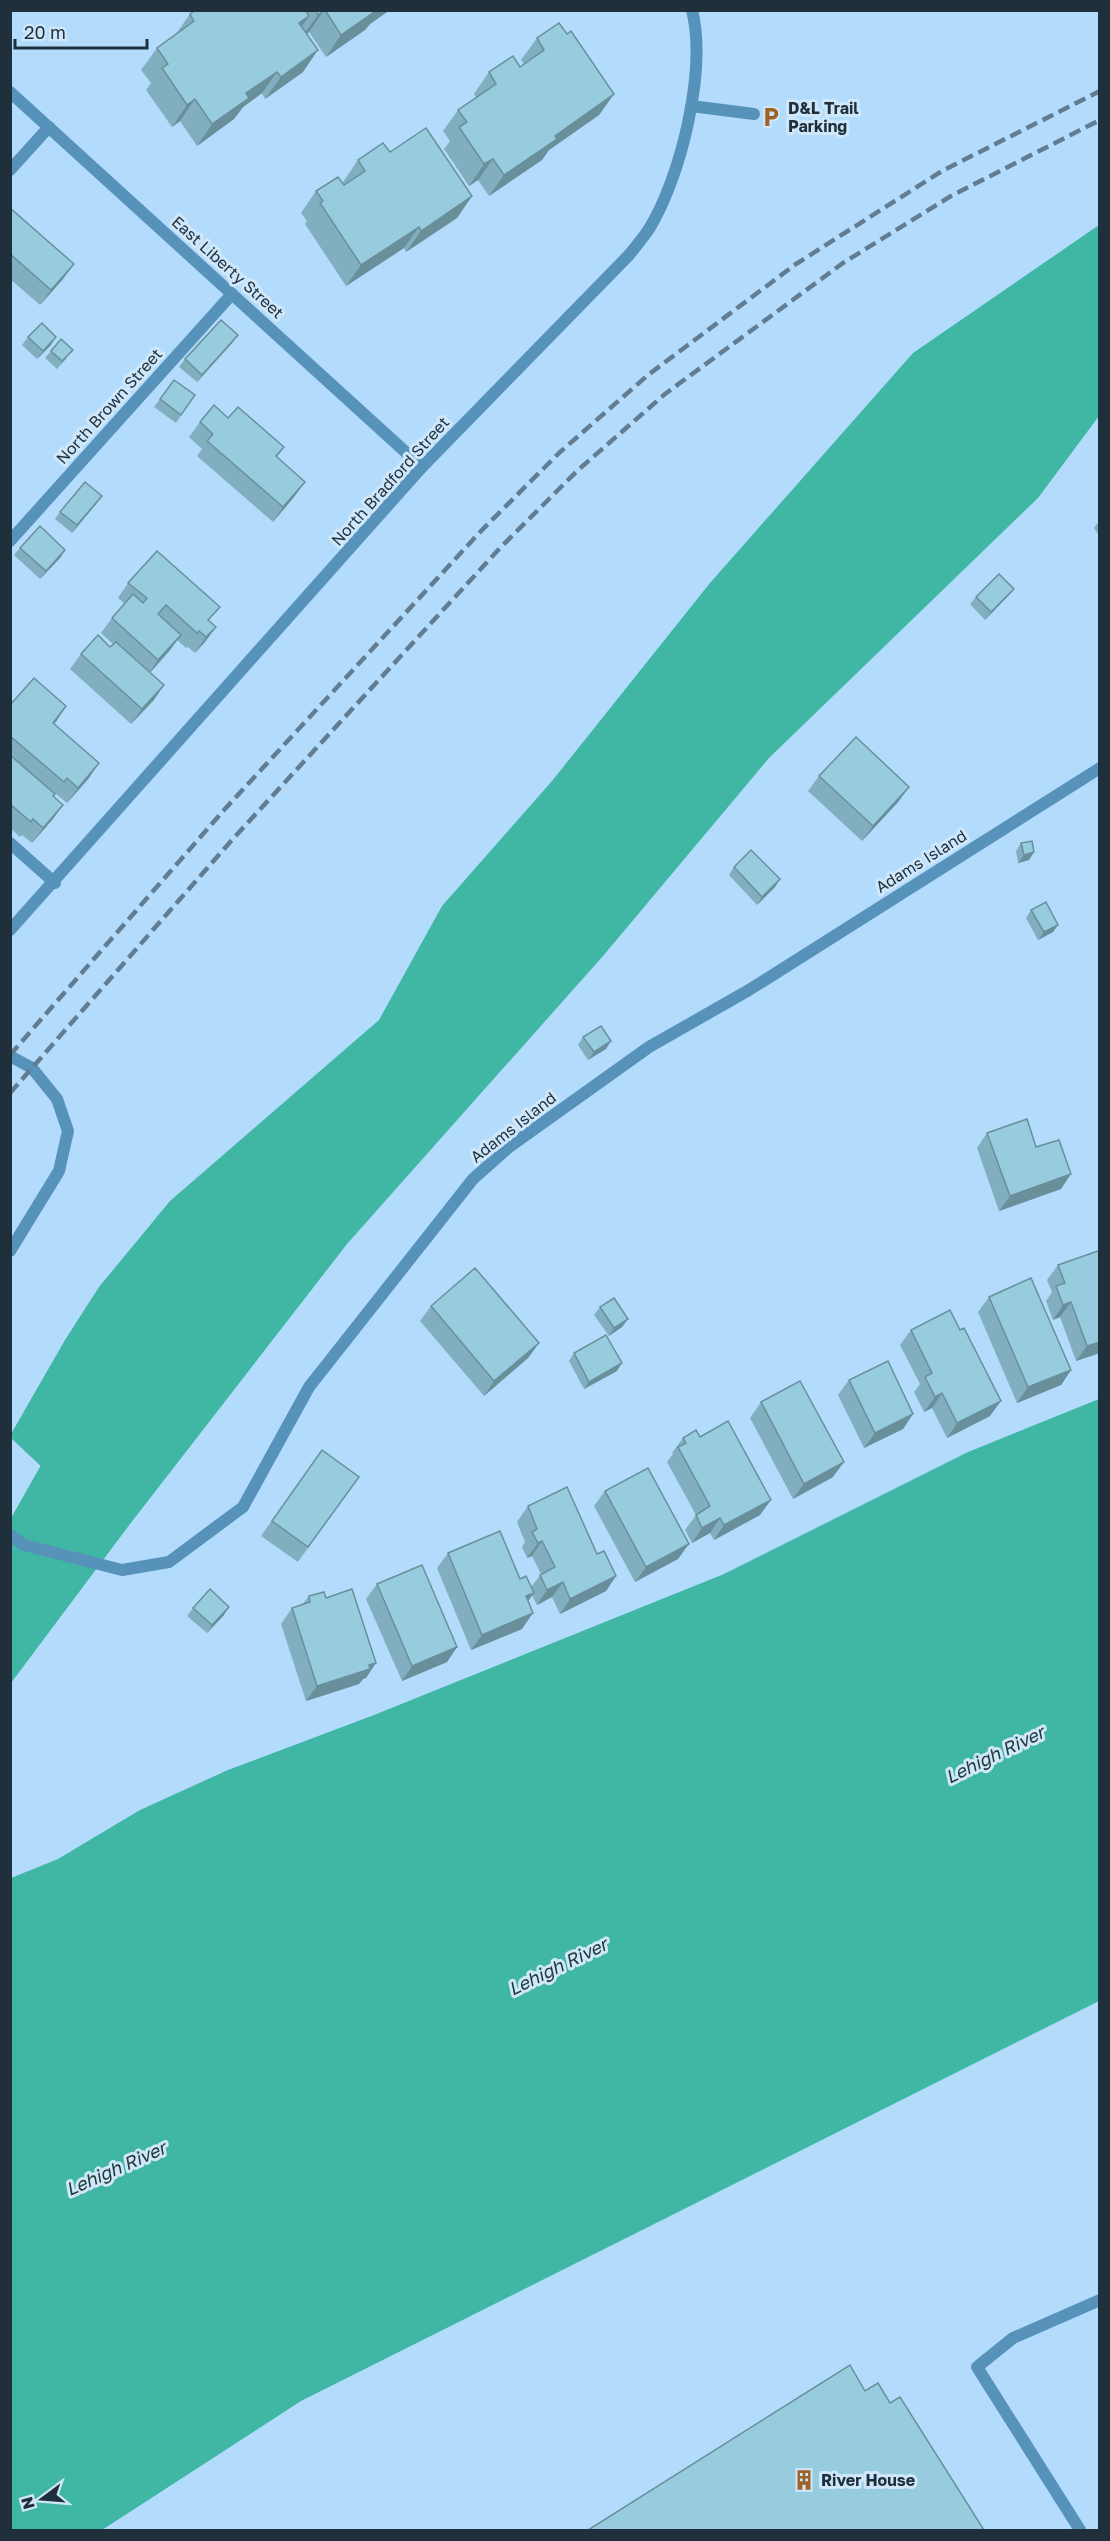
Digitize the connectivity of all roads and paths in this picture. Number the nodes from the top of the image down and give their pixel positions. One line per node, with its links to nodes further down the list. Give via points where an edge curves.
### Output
1 (692, 10): 3 (street, North Bradford Street, via 695,74)
2 (10, 92): 5 (street, East Liberty Street)
3 (691, 106): 4 (street); 8 (street, North Bradford Street, via 670,185 649,229 629,255)
4 (754, 114)
5 (49, 127): 6 (street); 7 (street, East Liberty Street)
6 (10, 170)
7 (231, 294): 8 (street, East Liberty Street); 9 (street, North Brown Street)
8 (422, 467): 12 (street, North Bradford Street)
9 (10, 541)
10 (1100, 768): 16 (street, Adams Island, via 750,990 649,1047 509,1147 473,1179 309,1387 243,1507 169,1562 122,1570 24,1545)
11 (10, 843): 12 (street)
12 (55, 883): 13 (street, North Bradford Street)
13 (10, 930)
14 (10, 1056): 15 (street, via 32,1068 57,1099 68,1131 59,1171)
15 (10, 1251)
16 (10, 1535)
17 (1100, 2300): 18 (street, via 1013,2338 977,2367)
18 (1080, 2530)

